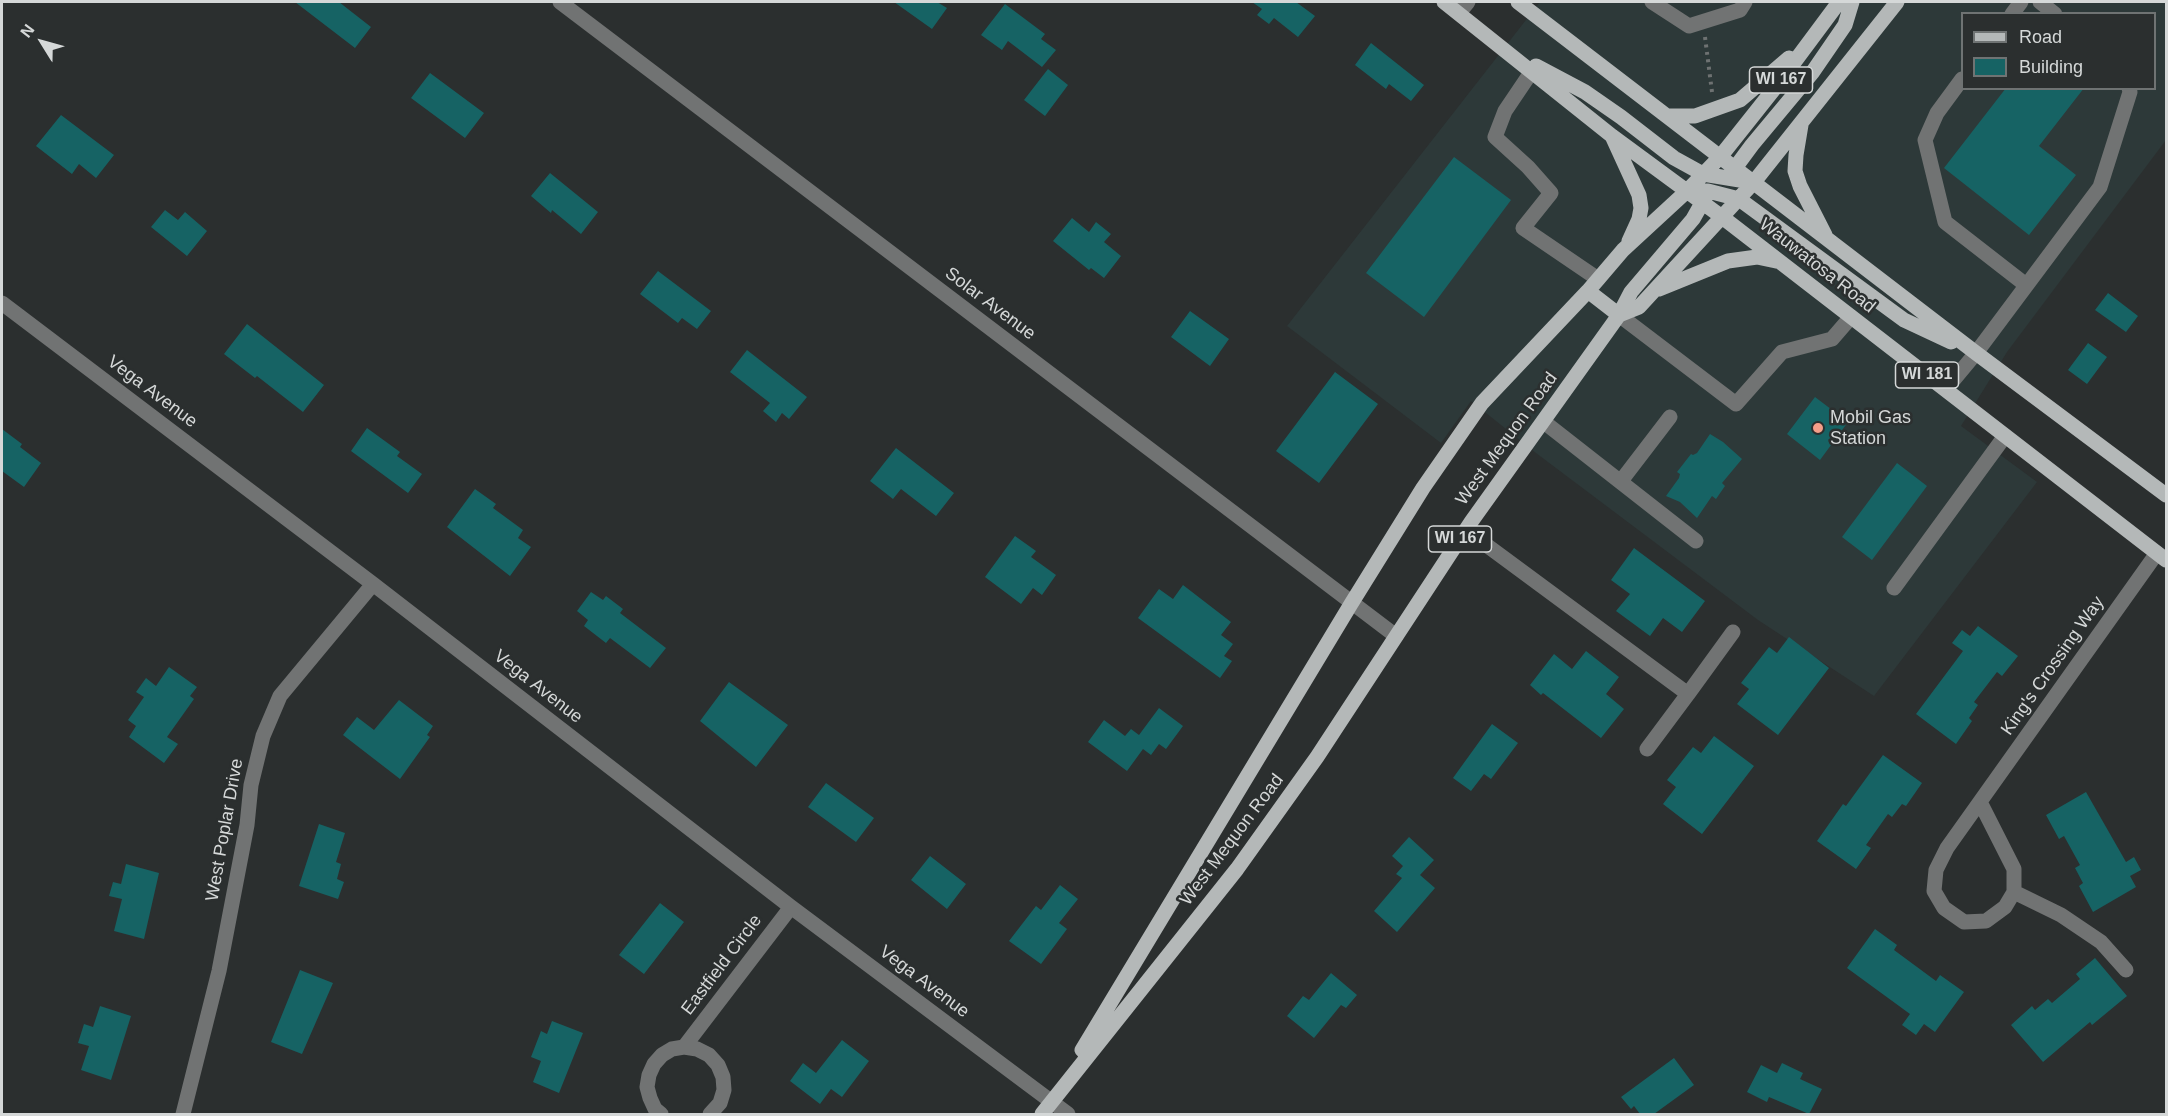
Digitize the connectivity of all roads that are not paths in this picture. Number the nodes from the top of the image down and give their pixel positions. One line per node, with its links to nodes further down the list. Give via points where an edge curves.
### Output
1 (560, 2): 49 (street, Solar Avenue)
2 (1444, 2): 10 (main road, Wauwatosa Road / WI 181)
3 (1518, 2): 17 (main road, Wauwatosa Road / WI 181)
4 (1652, 2): 5 (street, via 1689,26 1740,9)
5 (1745, 2)
6 (1839, 2): 12 (main road, WI 167)
7 (1852, 2): 21 (main road, via 1845,25 1812,73)
8 (1897, 2): 18 (main road, West Mequon Road / WI 167)
9 (2040, 2): 11 (street)
10 (1463, 7): 13 (main road, Wauwatosa Road / WI 181)
11 (2052, 12)
12 (1811, 38): 17 (main road, via 1740,100 1695,116); 20 (main road, WI 167)
13 (1504, 49): 14 (main road, Wauwatosa Road / WI 181); 22 (main road, via 1585,92 1674,158)
14 (1532, 71): 19 (main road, Wauwatosa Road / WI 181); 31 (street, via 1504,111 1495,137 1551,193 1523,228)
15 (1961, 80): 32 (street, via 1937,113 1925,140 1945,222)
16 (2130, 90): 32 (street, via 2100,187)
17 (1667, 117): 20 (main road, Wauwatosa Road / WI 181)
18 (1802, 122): 23 (main road, West Mequon Road / WI 167); 28 (main road, via 1795,171)
19 (1612, 136): 24 (main road, Wauwatosa Road / WI 181); 29 (main road, via 1639,195 1641,208 1634,232)
20 (1720, 157): 21 (main road, Wauwatosa Road / WI 181); 22 (main road)
21 (1733, 173): 22 (main road); 23 (main road, Wauwatosa Road / WI 181); 25 (main road)
22 (1709, 175): 24 (main road, West Mequon Road / WI 167); 26 (main road)
23 (1754, 182): 25 (main road, West Mequon Road / WI 167); 28 (main road, Wauwatosa Road / WI 181)
24 (1687, 191): 26 (main road, Wauwatosa Road / WI 181); 29 (main road, West Mequon Road / WI 167)
25 (1732, 196): 26 (main road); 27 (main road, West Mequon Road / WI 167); 37 (main road, via 1904,320)
26 (1705, 197): 27 (main road, Wauwatosa Road / WI 181); 35 (main road, via 1683,231 1631,292)
27 (1722, 217): 30 (main road, Wauwatosa Road / WI 181); 33 (main road, West Mequon Road / WI 167)
28 (1828, 240): 37 (main road, Wauwatosa Road / WI 181)
29 (1623, 250): 31 (main road, West Mequon Road / WI 167)
30 (1779, 261): 33 (main road, via 1744,258); 36 (main road, Wauwatosa Road / WI 181)
31 (1593, 285): 35 (main road); 49 (main road, West Mequon Road / WI 167, via 1482,403)
32 (2026, 285): 37 (street)
33 (1656, 290): 35 (main road, West Mequon Road / WI 167, via 1639,307)
34 (2, 303): 47 (street, Vega Avenue)
35 (1619, 315): 36 (street, via 1736,404 1782,352 1832,339); 40 (main road, West Mequon Road / WI 167)
36 (1851, 317): 38 (main road, Wauwatosa Road / WI 181)
37 (1976, 353): 38 (street); 43 (main road, Wauwatosa Road / WI 181)
38 (1946, 389): 41 (main road, Wauwatosa Road / WI 181)
39 (1670, 417): 42 (street)
40 (1544, 422): 42 (street); 44 (main road, West Mequon Road / WI 167)
41 (2005, 436): 46 (main road, Wauwatosa Road / WI 181); 48 (street)
42 (1621, 481): 45 (street)
43 (2166, 495)
44 (1466, 530): 51 (main road, West Mequon Road / WI 167); 52 (street)
45 (1696, 541)
46 (2162, 556): 54 (street, King's Crossing Way)
47 (373, 584): 56 (street, Vega Avenue); 60 (street, West Poplar Drive, via 280,696 263,736 219,971)
48 (1894, 588)
49 (1351, 603): 51 (street, Solar Avenue); 59 (main road, West Mequon Road / WI 167)
50 (1733, 632): 52 (street)
51 (1396, 636): 59 (main road, West Mequon Road / WI 167, via 1317,758 1237,869)
52 (1688, 694): 53 (street)
53 (1647, 749)
54 (1980, 802): 55 (street, via 2014,869); 55 (street, King's Crossing Way, via 1943,856 1936,870 1934,891 1944,908 1964,922 1986,921 2005,907)
55 (2014, 892): 57 (street, via 2061,915 2101,942)
56 (791, 907): 58 (street, Eastfield Circle); 59 (street, Vega Avenue)
57 (2126, 970)
58 (684, 1047): 61 (street, Eastfield Circle, via 662,1055 649,1075 650,1098); 62 (street, via 709,1055 723,1077 720,1102)
59 (1047, 1108): 63 (street, Vega Avenue)
60 (183, 1114)
61 (661, 1114)
62 (710, 1114)
63 (1068, 1114)

